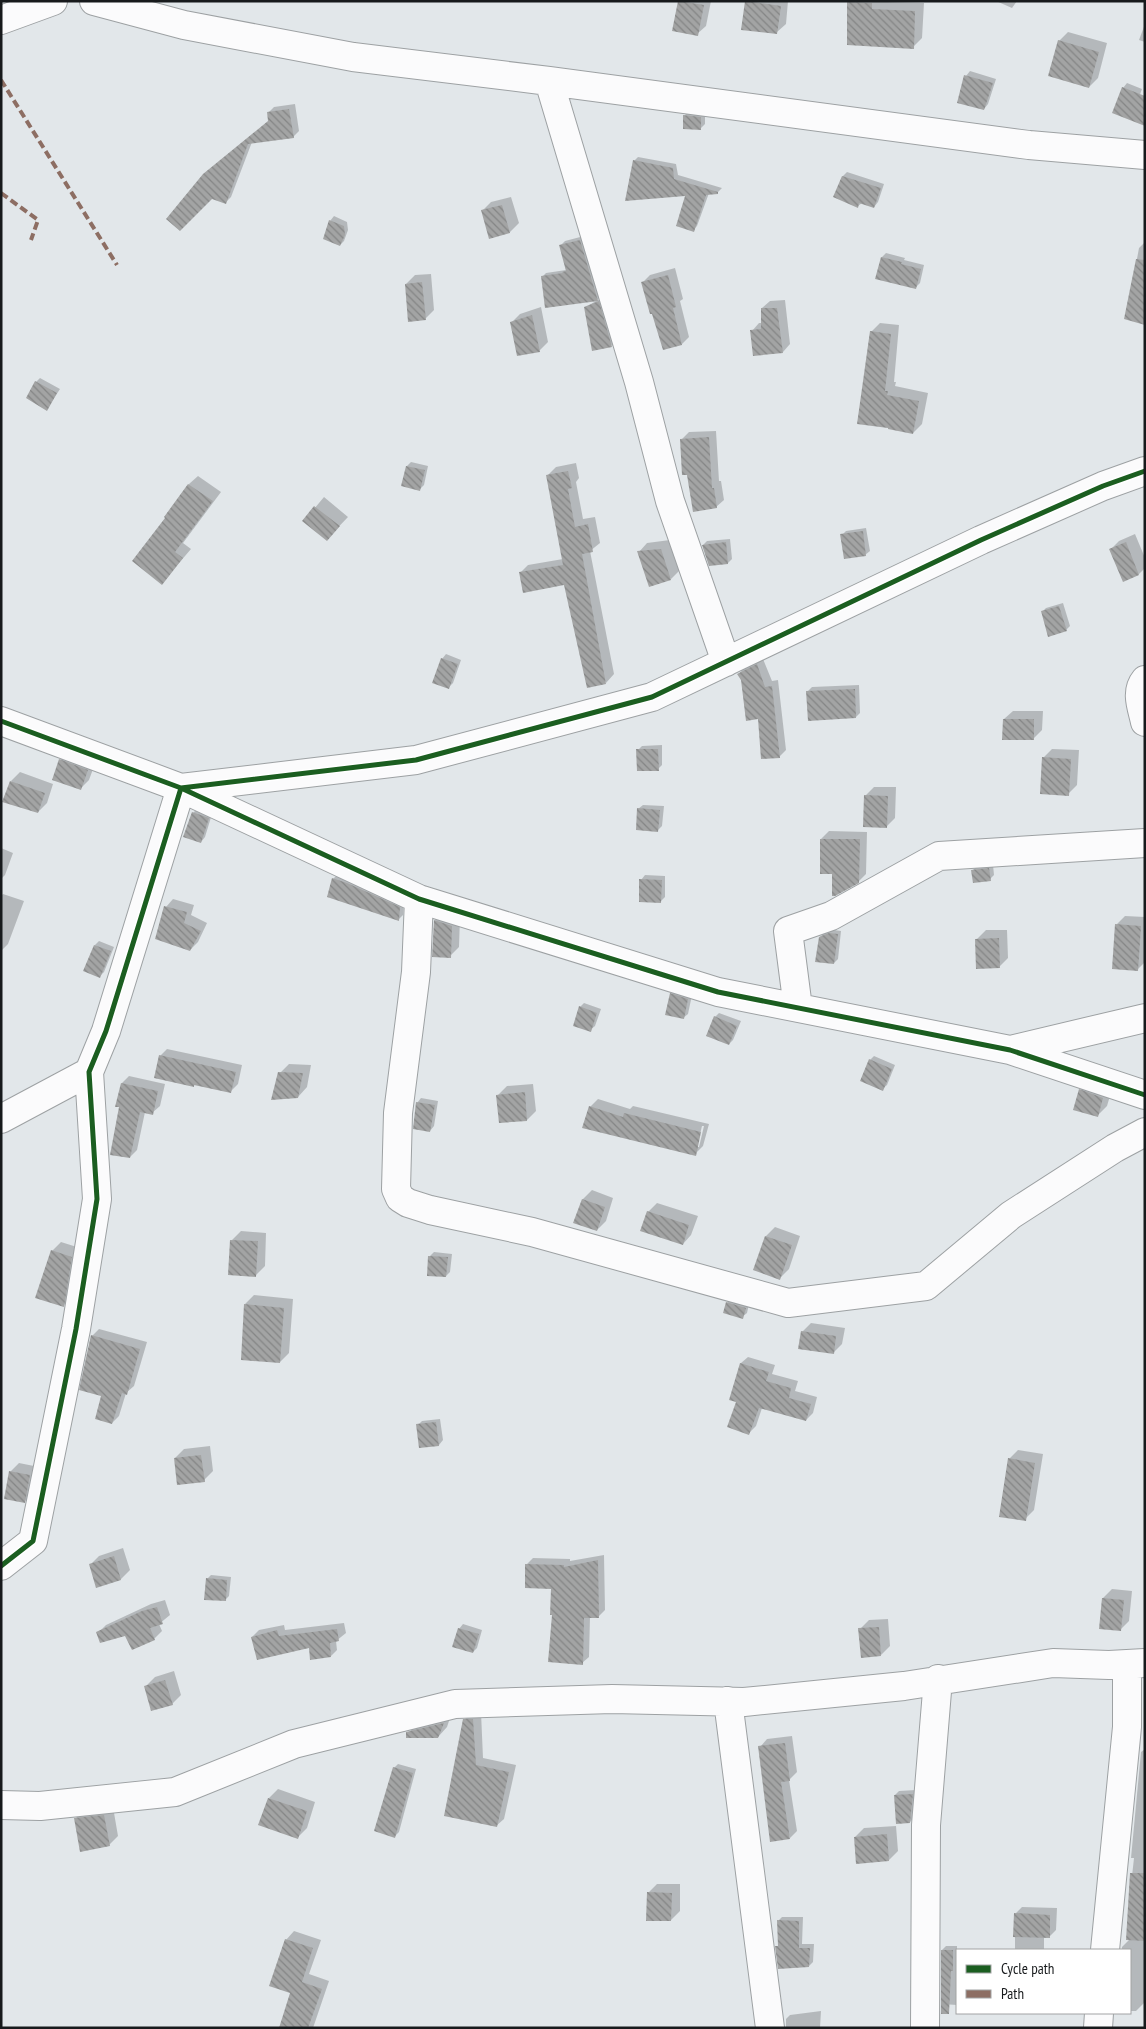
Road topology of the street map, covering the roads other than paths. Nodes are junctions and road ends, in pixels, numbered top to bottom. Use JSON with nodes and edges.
{"nodes":[{"id":1,"x":53,"y":1,"type":"edge"},
{"id":2,"x":94,"y":1,"type":"edge"},
{"id":3,"x":1,"y":20,"type":"edge"},
{"id":4,"x":549,"y":81,"type":"junction"},
{"id":5,"x":1145,"y":155,"type":"edge"},
{"id":6,"x":1145,"y":471,"type":"edge"},
{"id":7,"x":726,"y":662,"type":"junction"},
{"id":8,"x":1145,"y":680,"type":"edge"},
{"id":9,"x":1,"y":721,"type":"edge"},
{"id":10,"x":1145,"y":722,"type":"edge"},
{"id":11,"x":181,"y":788,"type":"junction"},
{"id":12,"x":1145,"y":843,"type":"edge"},
{"id":13,"x":419,"y":899,"type":"junction"},
{"id":14,"x":798,"y":1008,"type":"junction"},
{"id":15,"x":1145,"y":1018,"type":"edge"},
{"id":16,"x":1010,"y":1050,"type":"junction"},
{"id":17,"x":88,"y":1072,"type":"junction"},
{"id":18,"x":1145,"y":1095,"type":"edge"},
{"id":19,"x":1,"y":1119,"type":"edge"},
{"id":20,"x":1145,"y":1132,"type":"edge"},
{"id":21,"x":33,"y":1541,"type":"junction"},
{"id":22,"x":1,"y":1543,"type":"edge"},
{"id":23,"x":1,"y":1566,"type":"edge"},
{"id":24,"x":1136,"y":1663,"type":"edge"},
{"id":25,"x":938,"y":1680,"type":"junction"},
{"id":26,"x":728,"y":1701,"type":"junction"},
{"id":27,"x":1,"y":1805,"type":"edge"},
{"id":28,"x":1105,"y":1949,"type":"edge"},
{"id":29,"x":1099,"y":2014,"type":"edge"},
{"id":30,"x":770,"y":2028,"type":"edge"},
{"id":31,"x":925,"y":2028,"type":"edge"},
{"id":32,"x":1098,"y":2028,"type":"edge"}],
"edges":[{"from":1,"to":3,"type":"street"},
{"from":2,"to":4,"type":"street"},
{"from":4,"to":5,"type":"street"},
{"from":4,"to":7,"type":"street"},
{"from":6,"to":7,"type":"street"},
{"from":7,"to":11,"type":"street"},
{"from":8,"to":10,"type":"street"},
{"from":9,"to":11,"type":"street"},
{"from":11,"to":13,"type":"street"},
{"from":11,"to":17,"type":"street"},
{"from":12,"to":14,"type":"street"},
{"from":13,"to":14,"type":"street"},
{"from":13,"to":20,"type":"street"},
{"from":14,"to":16,"type":"street"},
{"from":15,"to":16,"type":"street"},
{"from":16,"to":18,"type":"street"},
{"from":17,"to":19,"type":"street"},
{"from":17,"to":21,"type":"street"},
{"from":21,"to":22,"type":"street"},
{"from":21,"to":23,"type":"street"},
{"from":24,"to":25,"type":"street"},
{"from":24,"to":28,"type":"street"},
{"from":25,"to":26,"type":"street"},
{"from":25,"to":31,"type":"street"},
{"from":26,"to":27,"type":"street"},
{"from":26,"to":30,"type":"street"},
{"from":29,"to":32,"type":"street"}]}
